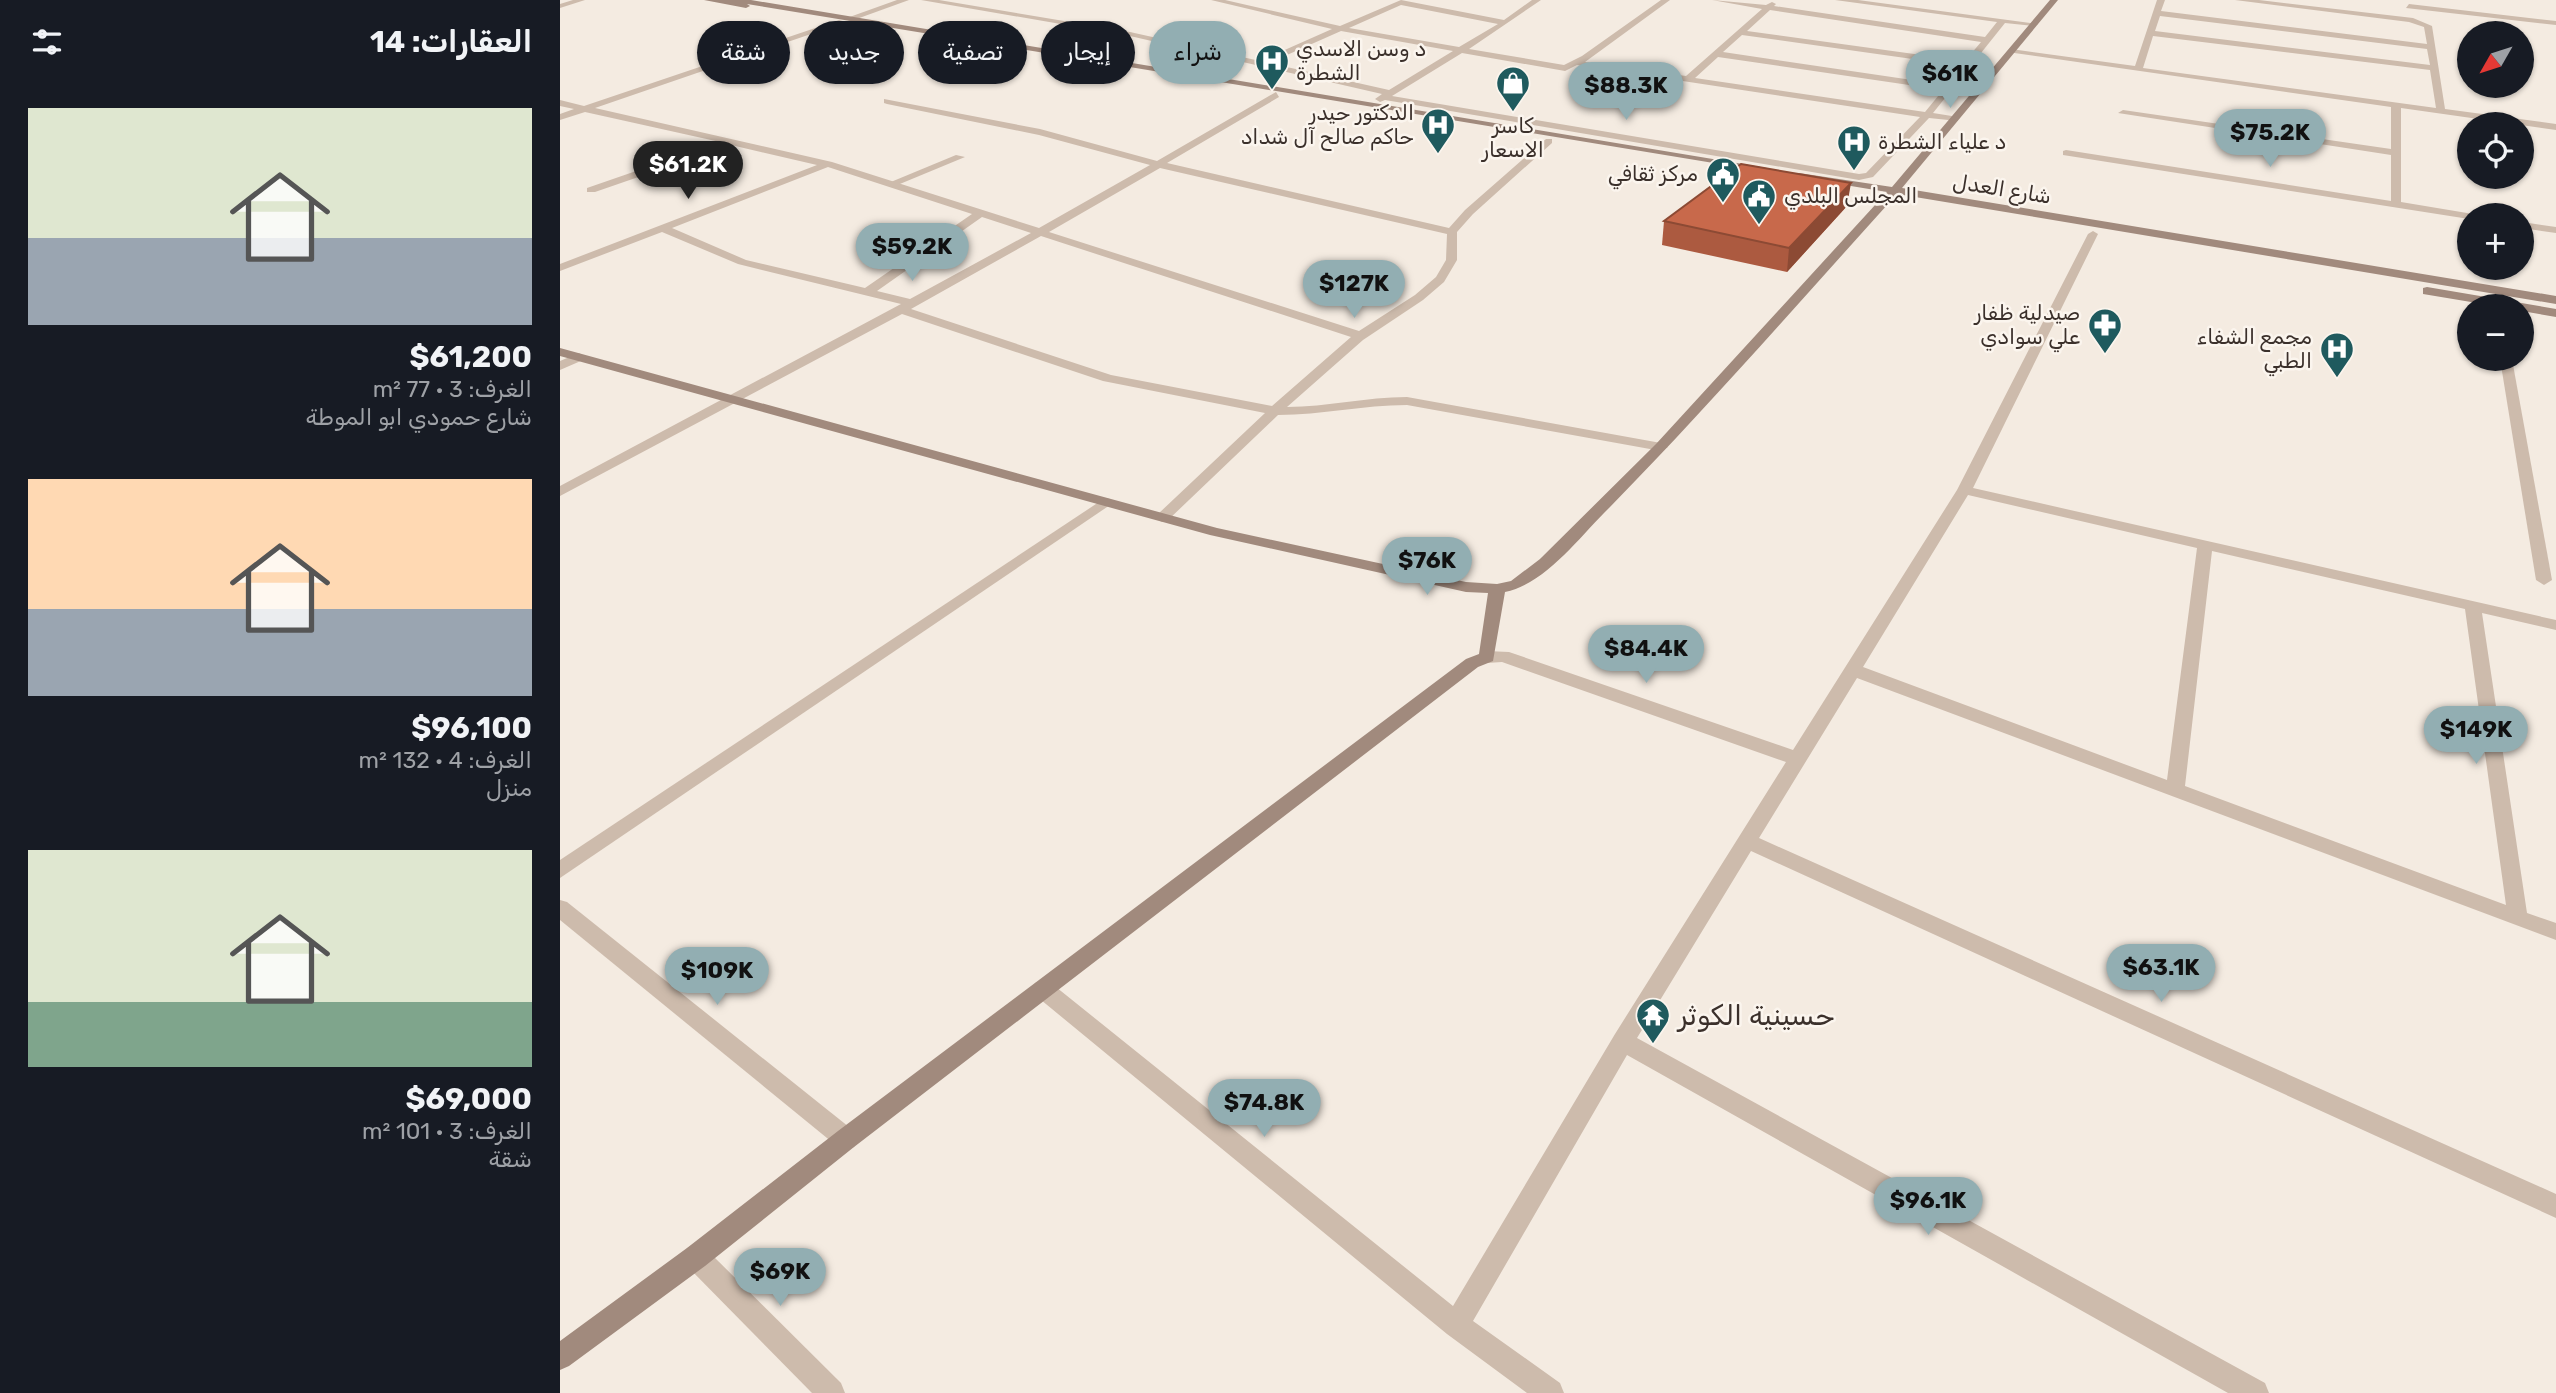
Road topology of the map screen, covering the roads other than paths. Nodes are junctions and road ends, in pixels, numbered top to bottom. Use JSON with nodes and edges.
{"nodes":[{"id":1,"x":581,"y":0,"type":"edge"},
{"id":2,"x":708,"y":0,"type":"edge"},
{"id":3,"x":737,"y":0,"type":"edge"},
{"id":4,"x":905,"y":0,"type":"edge"},
{"id":5,"x":925,"y":0,"type":"edge"},
{"id":6,"x":1215,"y":0,"type":"edge"},
{"id":7,"x":1537,"y":0,"type":"edge"},
{"id":8,"x":1666,"y":0,"type":"edge"},
{"id":9,"x":1716,"y":0,"type":"edge"},
{"id":10,"x":1776,"y":0,"type":"edge"},
{"id":11,"x":1839,"y":0,"type":"edge"},
{"id":12,"x":1930,"y":0,"type":"edge"},
{"id":13,"x":2054,"y":0,"type":"edge"},
{"id":14,"x":2161,"y":0,"type":"edge"},
{"id":15,"x":2239,"y":0,"type":"edge"},
{"id":16,"x":1383,"y":3,"type":"dead end"},
{"id":17,"x":1401,"y":3,"type":"edge"},
{"id":18,"x":2409,"y":3,"type":"edge"},
{"id":19,"x":560,"y":6,"type":"edge"},
{"id":20,"x":1768,"y":7,"type":"junction"},
{"id":21,"x":1920,"y":10,"type":"junction"},
{"id":22,"x":2156,"y":13,"type":"junction"},
{"id":23,"x":845,"y":20,"type":"junction"},
{"id":24,"x":2003,"y":20,"type":"junction"},
{"id":25,"x":2410,"y":20,"type":"junction"},
{"id":26,"x":1506,"y":23,"type":"junction"},
{"id":27,"x":2556,"y":23,"type":"edge"},
{"id":28,"x":2034,"y":24,"type":"junction"},
{"id":29,"x":1341,"y":30,"type":"junction"},
{"id":30,"x":1740,"y":32,"type":"junction"},
{"id":31,"x":2150,"y":33,"type":"junction"},
{"id":32,"x":1986,"y":40,"type":"junction"},
{"id":33,"x":2431,"y":47,"type":"junction"},
{"id":34,"x":1462,"y":50,"type":"junction"},
{"id":35,"x":2011,"y":52,"type":"junction"},
{"id":36,"x":1716,"y":54,"type":"junction"},
{"id":37,"x":1262,"y":63,"type":"junction"},
{"id":38,"x":1577,"y":63,"type":"junction"},
{"id":39,"x":1965,"y":64,"type":"junction"},
{"id":40,"x":2434,"y":68,"type":"junction"},
{"id":41,"x":2137,"y":69,"type":"junction"},
{"id":42,"x":1686,"y":81,"type":"junction"},
{"id":43,"x":1949,"y":88,"type":"junction"},
{"id":44,"x":1276,"y":95,"type":"junction"},
{"id":45,"x":1387,"y":95,"type":"junction"},
{"id":46,"x":887,"y":101,"type":"dead end"},
{"id":47,"x":560,"y":103,"type":"edge"},
{"id":48,"x":1373,"y":104,"type":"junction"},
{"id":49,"x":2396,"y":105,"type":"junction"},
{"id":50,"x":588,"y":108,"type":"junction"},
{"id":51,"x":2441,"y":111,"type":"junction"},
{"id":52,"x":2123,"y":113,"type":"dead end"},
{"id":53,"x":1927,"y":115,"type":"junction"},
{"id":54,"x":560,"y":117,"type":"edge"},
{"id":55,"x":1955,"y":119,"type":"junction"},
{"id":56,"x":2556,"y":127,"type":"edge"},
{"id":57,"x":733,"y":141,"type":"junction"},
{"id":58,"x":1549,"y":141,"type":"junction"},
{"id":59,"x":2066,"y":153,"type":"dead end"},
{"id":60,"x":2396,"y":153,"type":"junction"},
{"id":61,"x":960,"y":157,"type":"dead end"},
{"id":62,"x":828,"y":164,"type":"junction"},
{"id":63,"x":1161,"y":165,"type":"junction"},
{"id":64,"x":1765,"y":178,"type":"edge"},
{"id":65,"x":1791,"y":182,"type":"edge"},
{"id":66,"x":891,"y":184,"type":"junction"},
{"id":67,"x":591,"y":190,"type":"dead end"},
{"id":68,"x":1890,"y":194,"type":"junction"},
{"id":69,"x":2396,"y":204,"type":"junction"},
{"id":70,"x":981,"y":213,"type":"junction"},
{"id":71,"x":2457,"y":214,"type":"edge"},
{"id":72,"x":2534,"y":227,"type":"edge"},
{"id":73,"x":661,"y":228,"type":"junction"},
{"id":74,"x":2556,"y":230,"type":"edge"},
{"id":75,"x":1040,"y":232,"type":"junction"},
{"id":76,"x":1452,"y":232,"type":"junction"},
{"id":77,"x":2093,"y":234,"type":"junction"},
{"id":78,"x":560,"y":268,"type":"edge"},
{"id":79,"x":2389,"y":285,"type":"dead end"},
{"id":80,"x":2416,"y":289,"type":"dead end"},
{"id":81,"x":868,"y":292,"type":"junction"},
{"id":82,"x":2457,"y":297,"type":"edge"},
{"id":83,"x":2556,"y":300,"type":"edge"},
{"id":84,"x":905,"y":306,"type":"junction"},
{"id":85,"x":2534,"y":309,"type":"edge"},
{"id":86,"x":2556,"y":313,"type":"edge"},
{"id":87,"x":1361,"y":336,"type":"junction"},
{"id":88,"x":560,"y":352,"type":"edge"},
{"id":89,"x":579,"y":357,"type":"junction"},
{"id":90,"x":560,"y":366,"type":"edge"},
{"id":91,"x":2508,"y":371,"type":"edge"},
{"id":92,"x":733,"y":400,"type":"junction"},
{"id":93,"x":1275,"y":411,"type":"junction"},
{"id":94,"x":1661,"y":447,"type":"junction"},
{"id":95,"x":1964,"y":491,"type":"junction"},
{"id":96,"x":560,"y":492,"type":"edge"},
{"id":97,"x":1105,"y":502,"type":"junction"},
{"id":98,"x":1162,"y":518,"type":"junction"},
{"id":99,"x":2205,"y":547,"type":"junction"},
{"id":100,"x":2544,"y":580,"type":"dead end"},
{"id":101,"x":1497,"y":589,"type":"junction"},
{"id":102,"x":2473,"y":607,"type":"junction"},
{"id":103,"x":2556,"y":625,"type":"edge"},
{"id":104,"x":1488,"y":657,"type":"junction"},
{"id":105,"x":1853,"y":670,"type":"junction"},
{"id":106,"x":1798,"y":759,"type":"junction"},
{"id":107,"x":2175,"y":792,"type":"junction"},
{"id":108,"x":1748,"y":841,"type":"junction"},
{"id":109,"x":560,"y":870,"type":"edge"},
{"id":110,"x":560,"y":908,"type":"edge"},
{"id":111,"x":2518,"y":919,"type":"junction"},
{"id":112,"x":2556,"y":932,"type":"edge"},
{"id":113,"x":1043,"y":989,"type":"junction"},
{"id":114,"x":1623,"y":1041,"type":"junction"},
{"id":115,"x":846,"y":1139,"type":"junction"},
{"id":116,"x":2556,"y":1206,"type":"edge"},
{"id":117,"x":696,"y":1257,"type":"junction"},
{"id":118,"x":1456,"y":1325,"type":"junction"},
{"id":119,"x":560,"y":1357,"type":"edge"},
{"id":120,"x":831,"y":1393,"type":"edge"},
{"id":121,"x":1550,"y":1393,"type":"edge"},
{"id":122,"x":2255,"y":1393,"type":"edge"}],
"edges":[{"from":1,"to":19,"type":"street"},
{"from":2,"to":23,"type":"street","name":"شارع العدل"},
{"from":3,"to":23,"type":"street","name":"شارع العدل"},
{"from":4,"to":23,"type":"street"},
{"from":5,"to":37,"type":"street"},
{"from":6,"to":29,"type":"street"},
{"from":7,"to":26,"type":"street"},
{"from":8,"to":38,"type":"street"},
{"from":9,"to":20,"type":"street"},
{"from":10,"to":20,"type":"street"},
{"from":11,"to":21,"type":"street"},
{"from":12,"to":21,"type":"street"},
{"from":13,"to":28,"type":"street"},
{"from":14,"to":22,"type":"street"},
{"from":15,"to":25,"type":"street"},
{"from":16,"to":17,"type":"street"},
{"from":17,"to":26,"type":"street"},
{"from":17,"to":29,"type":"street"},
{"from":18,"to":25,"type":"street"},
{"from":18,"to":27,"type":"street"},
{"from":20,"to":30,"type":"street"},
{"from":20,"to":32,"type":"street"},
{"from":21,"to":24,"type":"street"},
{"from":22,"to":31,"type":"street"},
{"from":22,"to":33,"type":"street"},
{"from":23,"to":44,"type":"street","name":"شارع العدل"},
{"from":23,"to":48,"type":"street","name":"شارع العدل"},
{"from":23,"to":50,"type":"street"},
{"from":24,"to":28,"type":"street"},
{"from":24,"to":32,"type":"street"},
{"from":25,"to":33,"type":"street"},
{"from":26,"to":34,"type":"street"},
{"from":28,"to":35,"type":"street"},
{"from":29,"to":34,"type":"street"},
{"from":29,"to":37,"type":"street"},
{"from":30,"to":36,"type":"street"},
{"from":30,"to":39,"type":"street"},
{"from":31,"to":40,"type":"street"},
{"from":31,"to":41,"type":"street"},
{"from":32,"to":39,"type":"street"},
{"from":33,"to":40,"type":"street"},
{"from":34,"to":38,"type":"street"},
{"from":34,"to":45,"type":"street"},
{"from":35,"to":41,"type":"street"},
{"from":35,"to":55,"type":"street"},
{"from":36,"to":42,"type":"street"},
{"from":36,"to":43,"type":"street"},
{"from":37,"to":45,"type":"street"},
{"from":38,"to":42,"type":"street"},
{"from":39,"to":43,"type":"street"},
{"from":40,"to":51,"type":"street"},
{"from":41,"to":49,"type":"street"},
{"from":42,"to":53,"type":"street"},
{"from":43,"to":53,"type":"street"},
{"from":44,"to":58,"type":"street","name":"شارع العدل"},
{"from":44,"to":63,"type":"street"},
{"from":45,"to":48,"type":"street"},
{"from":45,"to":53,"type":"street"},
{"from":46,"to":63,"type":"street"},
{"from":47,"to":50,"type":"street"},
{"from":48,"to":68,"type":"street","name":"شارع العدل"},
{"from":49,"to":51,"type":"street"},
{"from":49,"to":60,"type":"street"},
{"from":50,"to":54,"type":"street"},
{"from":50,"to":57,"type":"street"},
{"from":51,"to":56,"type":"street"},
{"from":52,"to":60,"type":"street"},
{"from":53,"to":55,"type":"street"},
{"from":55,"to":68,"type":"street"},
{"from":57,"to":62,"type":"street"},
{"from":57,"to":67,"type":"street"},
{"from":58,"to":64,"type":"street","name":"شارع العدل"},
{"from":58,"to":76,"type":"street"},
{"from":59,"to":69,"type":"street"},
{"from":60,"to":69,"type":"street"},
{"from":61,"to":66,"type":"street"},
{"from":62,"to":66,"type":"street"},
{"from":62,"to":73,"type":"street"},
{"from":63,"to":75,"type":"street"},
{"from":63,"to":76,"type":"street"},
{"from":65,"to":68,"type":"street","name":"شارع العدل"},
{"from":66,"to":70,"type":"street"},
{"from":68,"to":77,"type":"street","name":"شارع العدل"},
{"from":68,"to":83,"type":"street","name":"شارع العدل"},
{"from":68,"to":94,"type":"street"},
{"from":69,"to":71,"type":"street"},
{"from":70,"to":75,"type":"street"},
{"from":70,"to":81,"type":"street"},
{"from":72,"to":74,"type":"street"},
{"from":73,"to":78,"type":"street"},
{"from":73,"to":81,"type":"street"},
{"from":75,"to":84,"type":"street"},
{"from":75,"to":87,"type":"street"},
{"from":76,"to":87,"type":"street"},
{"from":77,"to":79,"type":"street","name":"شارع العدل"},
{"from":77,"to":95,"type":"street"},
{"from":80,"to":82,"type":"street"},
{"from":81,"to":84,"type":"street"},
{"from":84,"to":92,"type":"street"},
{"from":84,"to":93,"type":"street"},
{"from":85,"to":86,"type":"street"},
{"from":87,"to":93,"type":"street"},
{"from":88,"to":89,"type":"street"},
{"from":89,"to":90,"type":"street"},
{"from":89,"to":92,"type":"street"},
{"from":91,"to":100,"type":"street"},
{"from":92,"to":96,"type":"street"},
{"from":92,"to":97,"type":"street"},
{"from":93,"to":94,"type":"street"},
{"from":93,"to":98,"type":"street"},
{"from":94,"to":101,"type":"street"},
{"from":95,"to":99,"type":"street"},
{"from":95,"to":105,"type":"street"},
{"from":97,"to":98,"type":"street"},
{"from":97,"to":109,"type":"street"},
{"from":98,"to":101,"type":"street"},
{"from":99,"to":102,"type":"street"},
{"from":99,"to":107,"type":"street"},
{"from":101,"to":104,"type":"street"},
{"from":102,"to":103,"type":"street"},
{"from":102,"to":111,"type":"street"},
{"from":104,"to":106,"type":"street"},
{"from":104,"to":113,"type":"street"},
{"from":105,"to":106,"type":"street"},
{"from":105,"to":107,"type":"street"},
{"from":106,"to":108,"type":"street"},
{"from":107,"to":111,"type":"street"},
{"from":108,"to":114,"type":"street"},
{"from":108,"to":116,"type":"street"},
{"from":110,"to":115,"type":"street"},
{"from":111,"to":112,"type":"street"},
{"from":113,"to":115,"type":"street"},
{"from":113,"to":118,"type":"street"},
{"from":114,"to":118,"type":"street"},
{"from":114,"to":122,"type":"street"},
{"from":115,"to":117,"type":"street"},
{"from":117,"to":119,"type":"street"},
{"from":117,"to":120,"type":"street"},
{"from":118,"to":121,"type":"street"}]}
